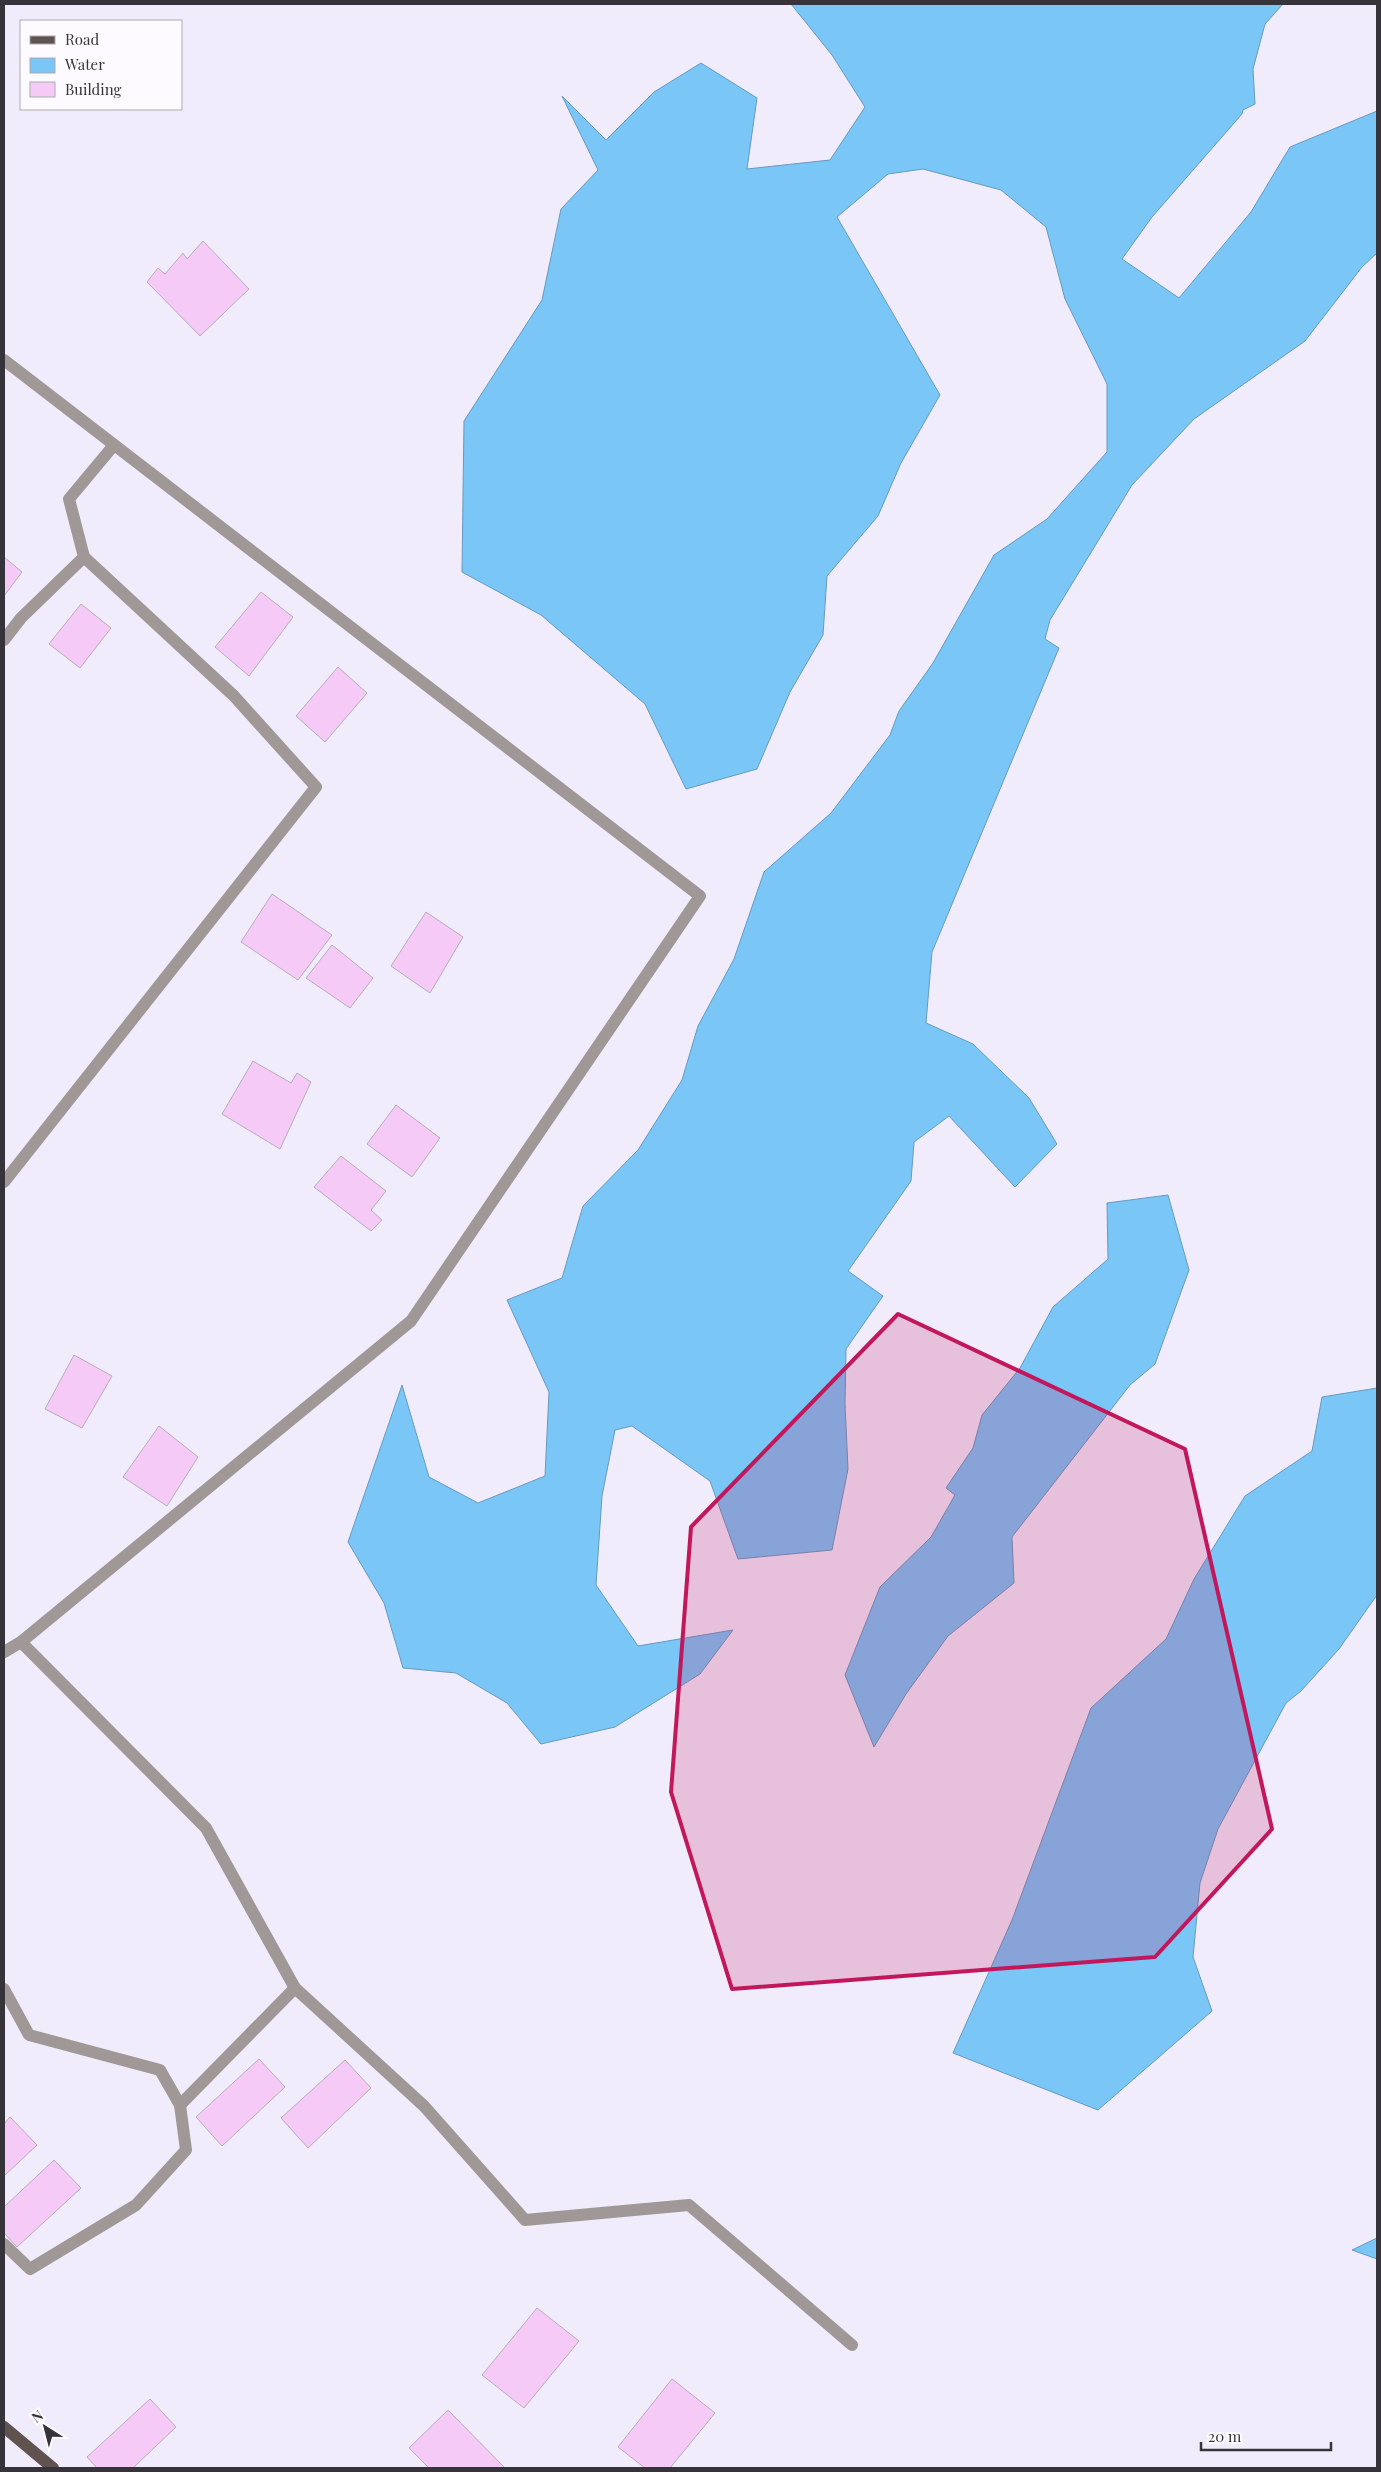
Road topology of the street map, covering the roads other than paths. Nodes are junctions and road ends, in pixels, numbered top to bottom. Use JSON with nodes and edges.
{"nodes":[{"id":1,"x":4,"y":360,"type":"edge"},
{"id":2,"x":114,"y":445,"type":"junction"},
{"id":3,"x":84,"y":557,"type":"junction"},
{"id":4,"x":4,"y":640,"type":"edge"},
{"id":5,"x":4,"y":1182,"type":"edge"},
{"id":6,"x":21,"y":1642,"type":"junction"},
{"id":7,"x":4,"y":1652,"type":"edge"},
{"id":8,"x":295,"y":1988,"type":"junction"},
{"id":9,"x":4,"y":1989,"type":"edge"},
{"id":10,"x":180,"y":2106,"type":"junction"},
{"id":11,"x":4,"y":2244,"type":"edge"},
{"id":12,"x":852,"y":2345,"type":"dead end"},
{"id":13,"x":4,"y":2427,"type":"edge"},
{"id":14,"x":53,"y":2468,"type":"edge"}],
"edges":[{"from":1,"to":2,"type":"street"},
{"from":2,"to":3,"type":"street"},
{"from":2,"to":6,"type":"street"},
{"from":3,"to":4,"type":"street"},
{"from":3,"to":5,"type":"street"},
{"from":6,"to":7,"type":"street"},
{"from":6,"to":8,"type":"street"},
{"from":8,"to":10,"type":"street"},
{"from":8,"to":12,"type":"street"},
{"from":9,"to":10,"type":"street"},
{"from":10,"to":11,"type":"street"},
{"from":13,"to":14,"type":"main road"}]}
